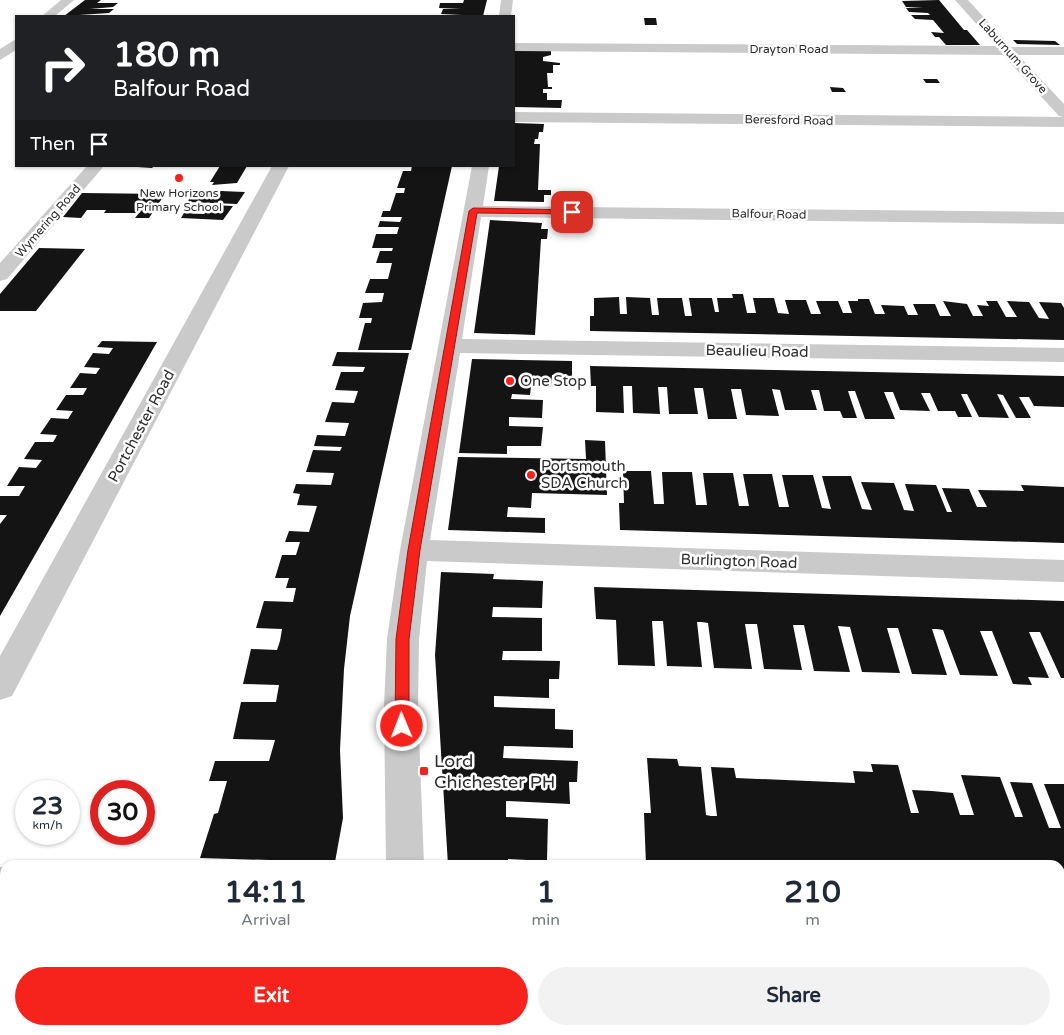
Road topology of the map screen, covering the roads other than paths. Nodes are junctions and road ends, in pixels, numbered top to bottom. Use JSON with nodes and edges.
{"nodes":[{"id":1,"x":68,"y":0,"type":"edge"},
{"id":2,"x":508,"y":0,"type":"edge"},
{"id":3,"x":961,"y":0,"type":"edge"},
{"id":4,"x":49,"y":15,"type":"edge"},
{"id":5,"x":505,"y":15,"type":"edge"},
{"id":6,"x":15,"y":44,"type":"edge"},
{"id":7,"x":515,"y":46,"type":"edge"},
{"id":8,"x":1007,"y":51,"type":"junction"},
{"id":9,"x":1064,"y":51,"type":"edge"},
{"id":10,"x":0,"y":56,"type":"edge"},
{"id":11,"x":1064,"y":113,"type":"edge"},
{"id":12,"x":515,"y":117,"type":"edge"},
{"id":13,"x":1064,"y":122,"type":"edge"},
{"id":14,"x":95,"y":167,"type":"edge"},
{"id":15,"x":281,"y":167,"type":"edge"},
{"id":16,"x":481,"y":167,"type":"edge"},
{"id":17,"x":473,"y":211,"type":"junction"},
{"id":18,"x":1064,"y":218,"type":"edge"},
{"id":19,"x":0,"y":275,"type":"edge"},
{"id":20,"x":449,"y":346,"type":"junction"},
{"id":21,"x":1064,"y":355,"type":"edge"},
{"id":22,"x":414,"y":550,"type":"junction"},
{"id":23,"x":1064,"y":571,"type":"edge"},
{"id":24,"x":0,"y":686,"type":"edge"},
{"id":25,"x":406,"y":860,"type":"edge"}],
"edges":[{"from":1,"to":4,"type":"street"},
{"from":2,"to":5,"type":"street"},
{"from":3,"to":8,"type":"street","name":"Laburnum Grove"},
{"from":6,"to":10,"type":"street"},
{"from":7,"to":8,"type":"street","name":"Drayton Road"},
{"from":8,"to":9,"type":"street","name":"Drayton Road"},
{"from":8,"to":11,"type":"street","name":"Laburnum Grove"},
{"from":12,"to":13,"type":"street","name":"Beresford Road"},
{"from":14,"to":19,"type":"street","name":"Wymering Road"},
{"from":15,"to":24,"type":"street","name":"Portchester Road"},
{"from":16,"to":17,"type":"street"},
{"from":17,"to":18,"type":"street","name":"Balfour Road"},
{"from":17,"to":20,"type":"street"},
{"from":20,"to":21,"type":"street","name":"Beaulieu Road"},
{"from":20,"to":22,"type":"street"},
{"from":22,"to":23,"type":"street","name":"Burlington Road"},
{"from":22,"to":25,"type":"street"}]}
